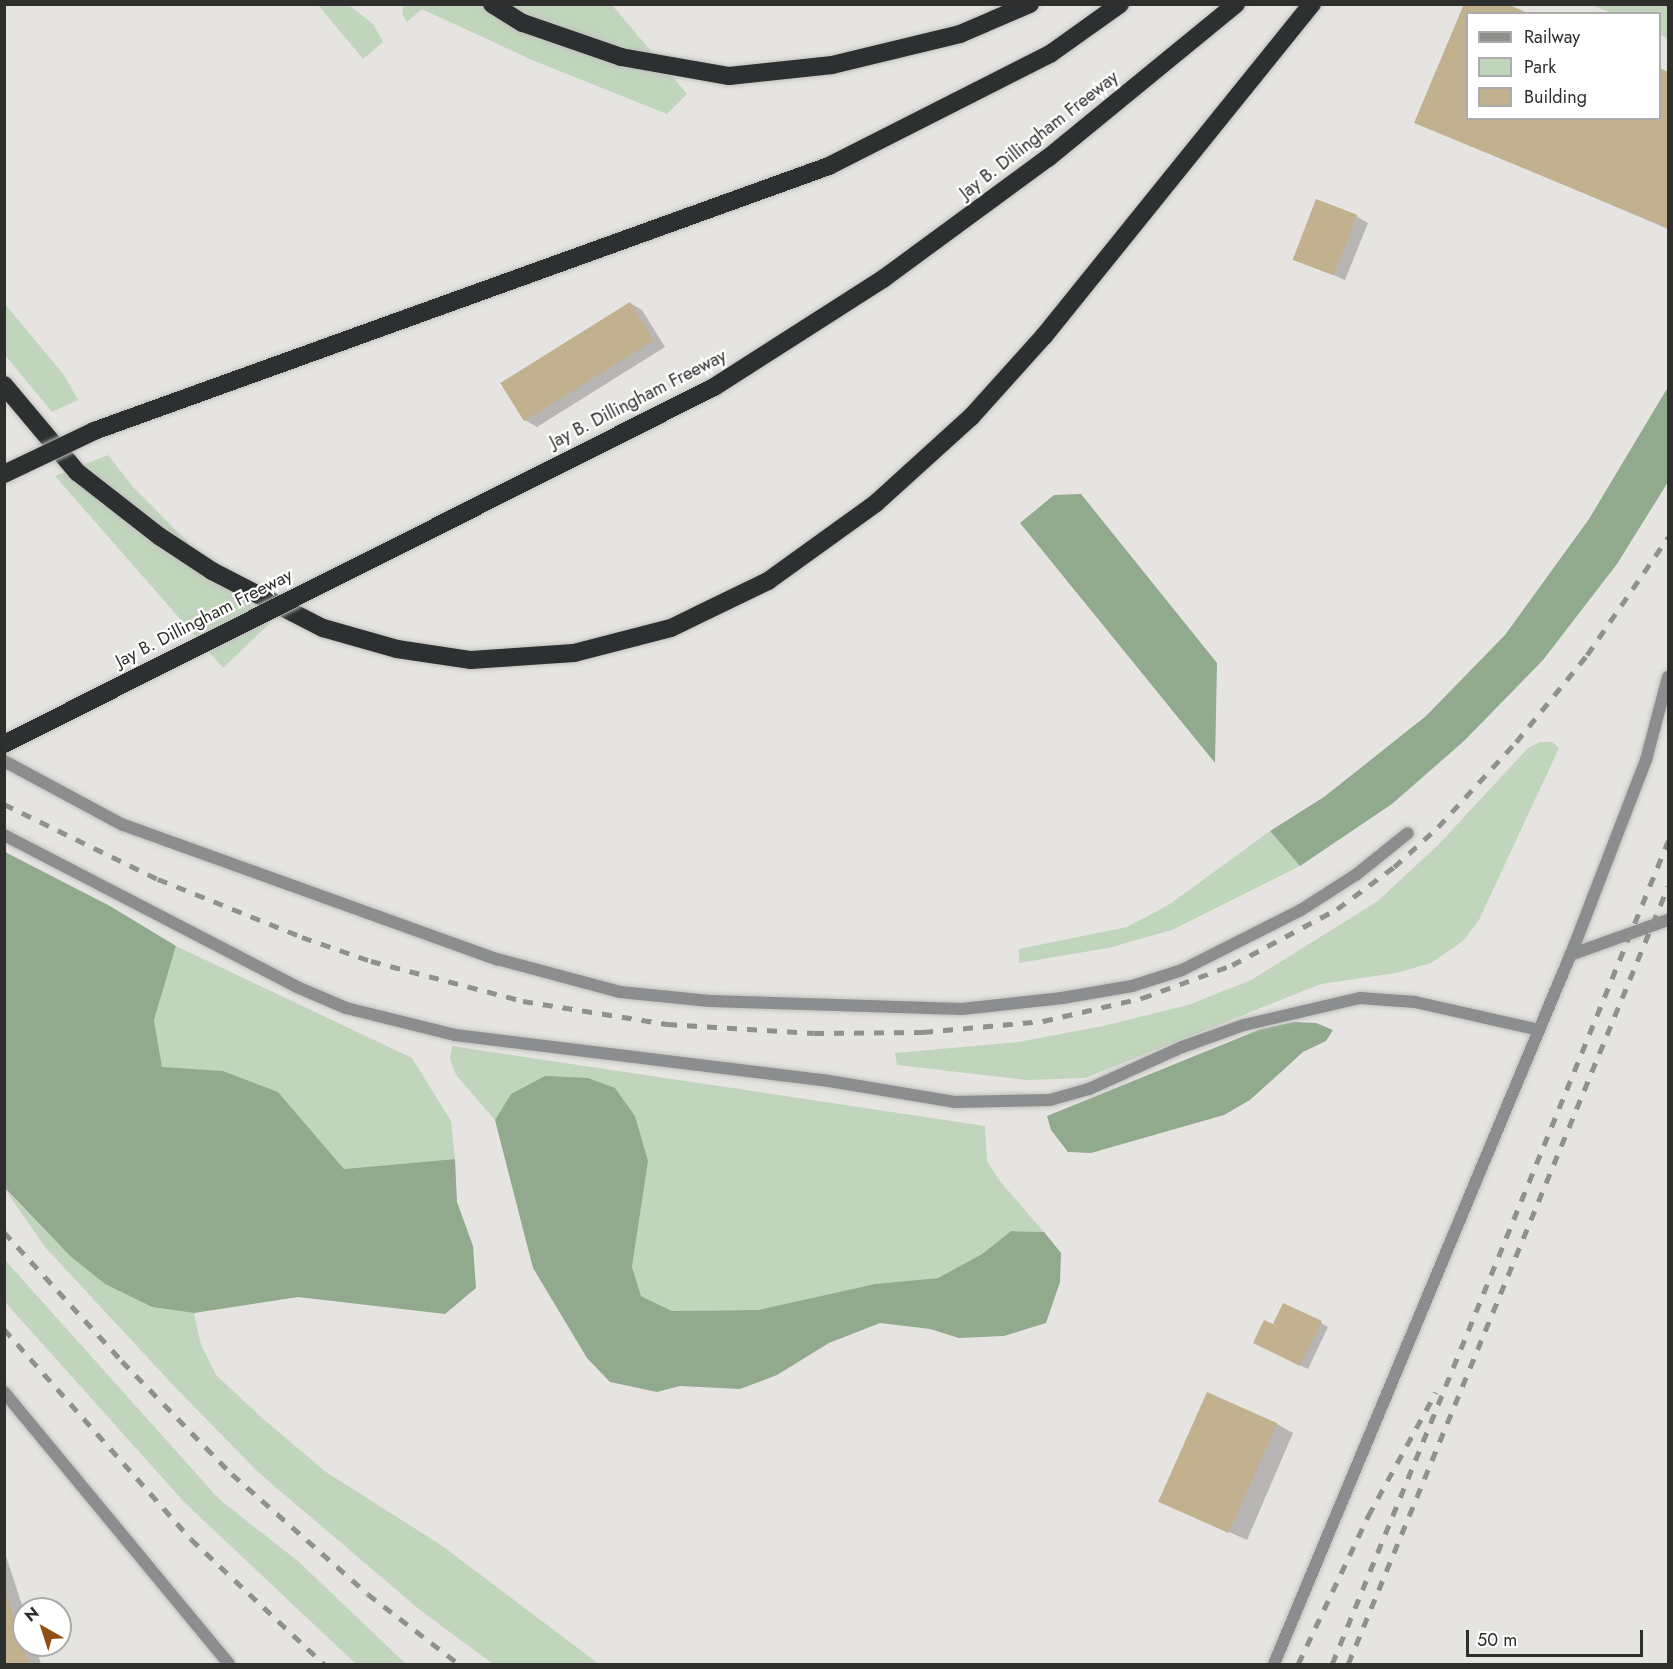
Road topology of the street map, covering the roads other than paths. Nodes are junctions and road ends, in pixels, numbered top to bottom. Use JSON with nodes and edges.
{"nodes":[{"id":1,"x":492,"y":4,"type":"edge"},
{"id":2,"x":1030,"y":4,"type":"edge"},
{"id":3,"x":1120,"y":4,"type":"edge"},
{"id":4,"x":1236,"y":4,"type":"edge"},
{"id":5,"x":1312,"y":4,"type":"edge"},
{"id":6,"x":4,"y":386,"type":"edge"},
{"id":7,"x":4,"y":474,"type":"edge"},
{"id":8,"x":1668,"y":677,"type":"edge"},
{"id":9,"x":4,"y":744,"type":"edge"},
{"id":10,"x":4,"y":761,"type":"edge"},
{"id":11,"x":1408,"y":833,"type":"dead end"},
{"id":12,"x":4,"y":835,"type":"edge"},
{"id":13,"x":1668,"y":920,"type":"edge"},
{"id":14,"x":1570,"y":956,"type":"junction"},
{"id":15,"x":1539,"y":1030,"type":"junction"},
{"id":16,"x":4,"y":1392,"type":"edge"},
{"id":17,"x":229,"y":1665,"type":"edge"},
{"id":18,"x":1274,"y":1665,"type":"edge"}],
"edges":[{"from":1,"to":2,"type":"highway"},
{"from":3,"to":7,"type":"highway","bridge":true},
{"from":4,"to":9,"type":"highway","name":"Jay B. Dillingham Freeway","bridge":true},
{"from":5,"to":6,"type":"highway","bridge":true},
{"from":8,"to":14,"type":"lane"},
{"from":10,"to":11,"type":"lane"},
{"from":12,"to":15,"type":"lane"},
{"from":13,"to":14,"type":"lane"},
{"from":14,"to":15,"type":"lane"},
{"from":15,"to":18,"type":"lane"},
{"from":16,"to":17,"type":"lane"}]}
